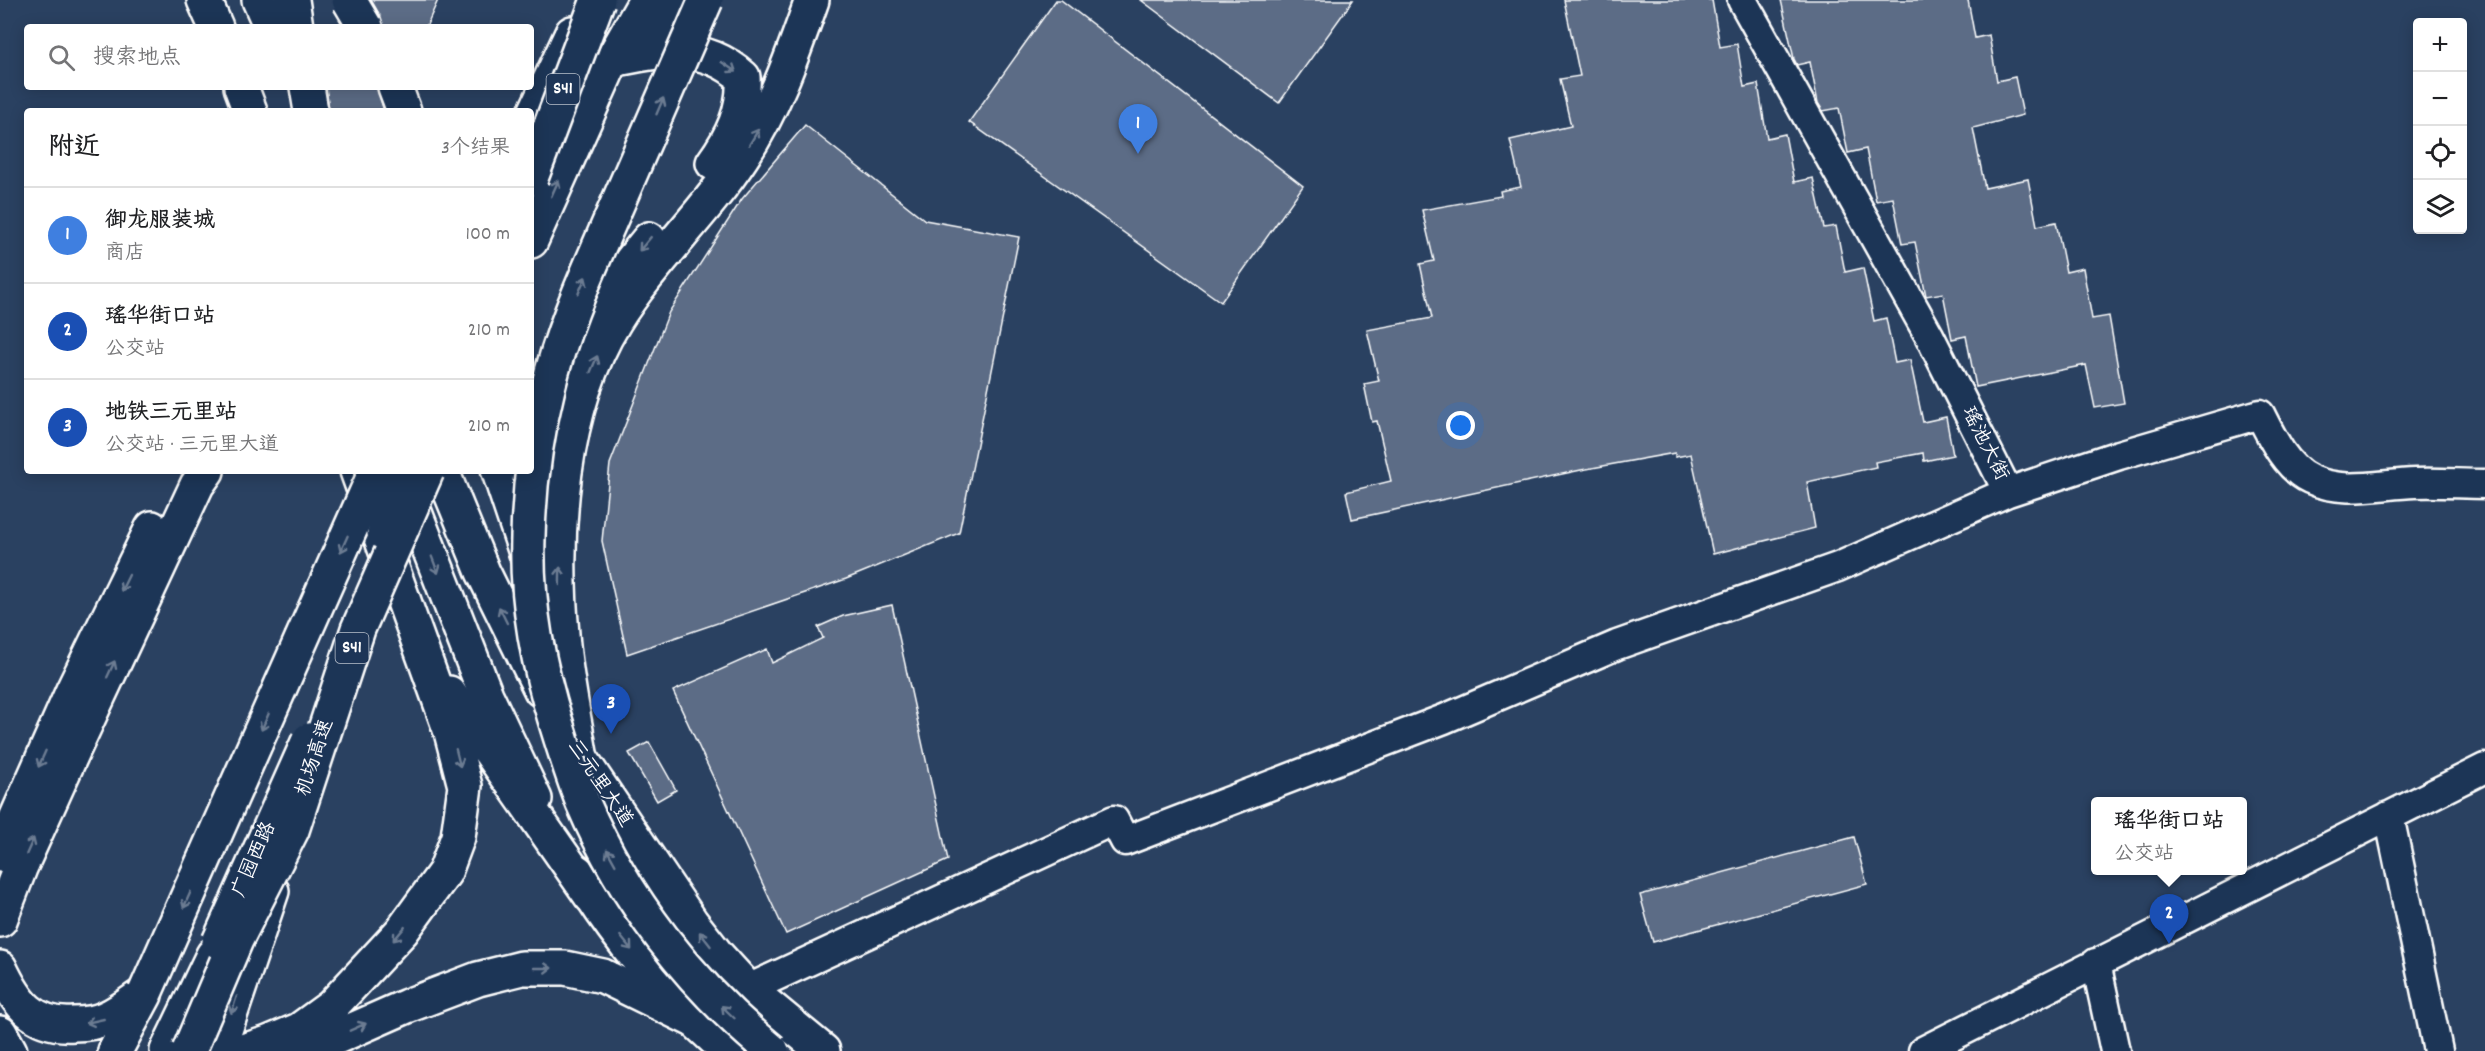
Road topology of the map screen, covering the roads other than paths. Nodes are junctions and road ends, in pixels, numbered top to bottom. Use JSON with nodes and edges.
{"nodes":[{"id":1,"x":204,"y":0,"type":"edge"},
{"id":2,"x":259,"y":0,"type":"edge"},
{"id":3,"x":292,"y":0,"type":"edge"},
{"id":4,"x":349,"y":0,"type":"edge"},
{"id":5,"x":588,"y":0,"type":"edge"},
{"id":6,"x":598,"y":0,"type":"edge"},
{"id":7,"x":646,"y":0,"type":"edge"},
{"id":8,"x":687,"y":0,"type":"edge"},
{"id":9,"x":706,"y":0,"type":"edge"},
{"id":10,"x":812,"y":0,"type":"edge"},
{"id":11,"x":1742,"y":0,"type":"edge"},
{"id":12,"x":215,"y":24,"type":"edge"},
{"id":13,"x":270,"y":24,"type":"edge"},
{"id":14,"x":296,"y":24,"type":"edge"},
{"id":15,"x":363,"y":24,"type":"edge"},
{"id":16,"x":612,"y":60,"type":"junction"},
{"id":17,"x":242,"y":90,"type":"edge"},
{"id":18,"x":300,"y":90,"type":"edge"},
{"id":19,"x":306,"y":90,"type":"edge"},
{"id":20,"x":396,"y":90,"type":"edge"},
{"id":21,"x":249,"y":108,"type":"edge"},
{"id":22,"x":309,"y":108,"type":"edge"},
{"id":23,"x":310,"y":108,"type":"edge"},
{"id":24,"x":403,"y":108,"type":"edge"},
{"id":25,"x":534,"y":114,"type":"edge"},
{"id":26,"x":534,"y":170,"type":"edge"},
{"id":27,"x":534,"y":234,"type":"edge"},
{"id":28,"x":534,"y":472,"type":"edge"},
{"id":29,"x":179,"y":474,"type":"edge"},
{"id":30,"x":205,"y":474,"type":"edge"},
{"id":31,"x":350,"y":474,"type":"edge"},
{"id":32,"x":358,"y":474,"type":"edge"},
{"id":33,"x":375,"y":474,"type":"edge"},
{"id":34,"x":398,"y":474,"type":"edge"},
{"id":35,"x":400,"y":474,"type":"edge"},
{"id":36,"x":427,"y":474,"type":"edge"},
{"id":37,"x":427,"y":474,"type":"edge"},
{"id":38,"x":443,"y":474,"type":"edge"},
{"id":39,"x":499,"y":474,"type":"edge"},
{"id":40,"x":506,"y":474,"type":"edge"},
{"id":41,"x":534,"y":474,"type":"edge"},
{"id":42,"x":2485,"y":484,"type":"edge"},
{"id":43,"x":2008,"y":492,"type":"junction"},
{"id":44,"x":368,"y":503,"type":"junction"},
{"id":45,"x":358,"y":629,"type":"junction"},
{"id":46,"x":428,"y":662,"type":"junction"},
{"id":47,"x":581,"y":759,"type":"junction"},
{"id":48,"x":2485,"y":768,"type":"edge"},
{"id":49,"x":2389,"y":816,"type":"junction"},
{"id":50,"x":292,"y":830,"type":"junction"},
{"id":51,"x":0,"y":855,"type":"edge"},
{"id":52,"x":591,"y":896,"type":"junction"},
{"id":53,"x":0,"y":920,"type":"edge"},
{"id":54,"x":2096,"y":963,"type":"junction"},
{"id":55,"x":0,"y":968,"type":"edge"},
{"id":56,"x":748,"y":989,"type":"junction"},
{"id":57,"x":146,"y":993,"type":"junction"},
{"id":58,"x":185,"y":1014,"type":"junction"},
{"id":59,"x":691,"y":1019,"type":"junction"},
{"id":60,"x":0,"y":1033,"type":"edge"},
{"id":61,"x":10,"y":1051,"type":"edge"},
{"id":62,"x":115,"y":1051,"type":"edge"},
{"id":63,"x":166,"y":1051,"type":"edge"},
{"id":64,"x":189,"y":1051,"type":"edge"},
{"id":65,"x":205,"y":1051,"type":"edge"},
{"id":66,"x":218,"y":1051,"type":"edge"},
{"id":67,"x":243,"y":1051,"type":"edge"},
{"id":68,"x":305,"y":1051,"type":"edge"},
{"id":69,"x":728,"y":1051,"type":"edge"},
{"id":70,"x":772,"y":1051,"type":"edge"},
{"id":71,"x":823,"y":1051,"type":"edge"},
{"id":72,"x":1923,"y":1051,"type":"edge"},
{"id":73,"x":2115,"y":1051,"type":"edge"},
{"id":74,"x":2438,"y":1051,"type":"edge"}],
"edges":[{"from":1,"to":12,"type":"main road"},
{"from":2,"to":13,"type":"main road"},
{"from":3,"to":14,"type":"main road"},
{"from":4,"to":15,"type":"main road","bridge":true},
{"from":5,"to":25,"type":"main road"},
{"from":6,"to":26,"type":"main road","number":"S41","bridge":true},
{"from":7,"to":16,"type":"main road"},
{"from":8,"to":16,"type":"main road"},
{"from":28,"to":9,"type":"main road","one_way":true,"bridge":true},
{"from":47,"to":10,"type":"main road","one_way":true},
{"from":11,"to":43,"type":"street","name":"瑶池大街"},
{"from":27,"to":16,"type":"main road","one_way":true},
{"from":16,"to":40,"type":"main road","one_way":true},
{"from":17,"to":21,"type":"main road"},
{"from":18,"to":22,"type":"main road"},
{"from":19,"to":23,"type":"main road"},
{"from":20,"to":24,"type":"main road"},
{"from":29,"to":51,"type":"main road","one_way":true},
{"from":53,"to":30,"type":"main road","one_way":true},
{"from":31,"to":44,"type":"main road"},
{"from":32,"to":44,"type":"main road"},
{"from":33,"to":57,"type":"main road","one_way":true,"bridge":true},
{"from":34,"to":45,"type":"main road","bridge":true},
{"from":35,"to":52,"type":"main road","one_way":true},
{"from":36,"to":45,"type":"main road","name":"机场高速","number":"S41","bridge":true},
{"from":37,"to":58,"type":"main road","name":"广园西路","bridge":true},
{"from":47,"to":38,"type":"main road","name":"三元里大道","one_way":true},
{"from":39,"to":47,"type":"street"},
{"from":70,"to":41,"type":"main road","one_way":true,"bridge":true},
{"from":42,"to":43,"type":"street","name":"瑶池大街"},
{"from":43,"to":56,"type":"street"},
{"from":44,"to":46,"type":"main road"},
{"from":45,"to":50,"type":"main road","name":"机场高速","number":"S41","bridge":true},
{"from":46,"to":52,"type":"main road"},
{"from":46,"to":67,"type":"main road","one_way":true},
{"from":56,"to":47,"type":"main road","name":"三元里大道","one_way":true},
{"from":48,"to":49,"type":"street"},
{"from":49,"to":54,"type":"street"},
{"from":49,"to":74,"type":"street"},
{"from":50,"to":64,"type":"main road","bridge":true},
{"from":50,"to":66,"type":"main road","name":"机场高速","number":"S41","one_way":true,"bridge":true},
{"from":52,"to":59,"type":"main road","one_way":true},
{"from":54,"to":72,"type":"street"},
{"from":54,"to":73,"type":"street"},
{"from":57,"to":55,"type":"main road","one_way":true},
{"from":56,"to":71,"type":"main road","name":"三元里大道"},
{"from":57,"to":62,"type":"main road"},
{"from":58,"to":63,"type":"main road","name":"广园西路"},
{"from":58,"to":65,"type":"main road"},
{"from":68,"to":59,"type":"main road","one_way":true},
{"from":59,"to":69,"type":"main road"},
{"from":60,"to":61,"type":"main road"}]}
